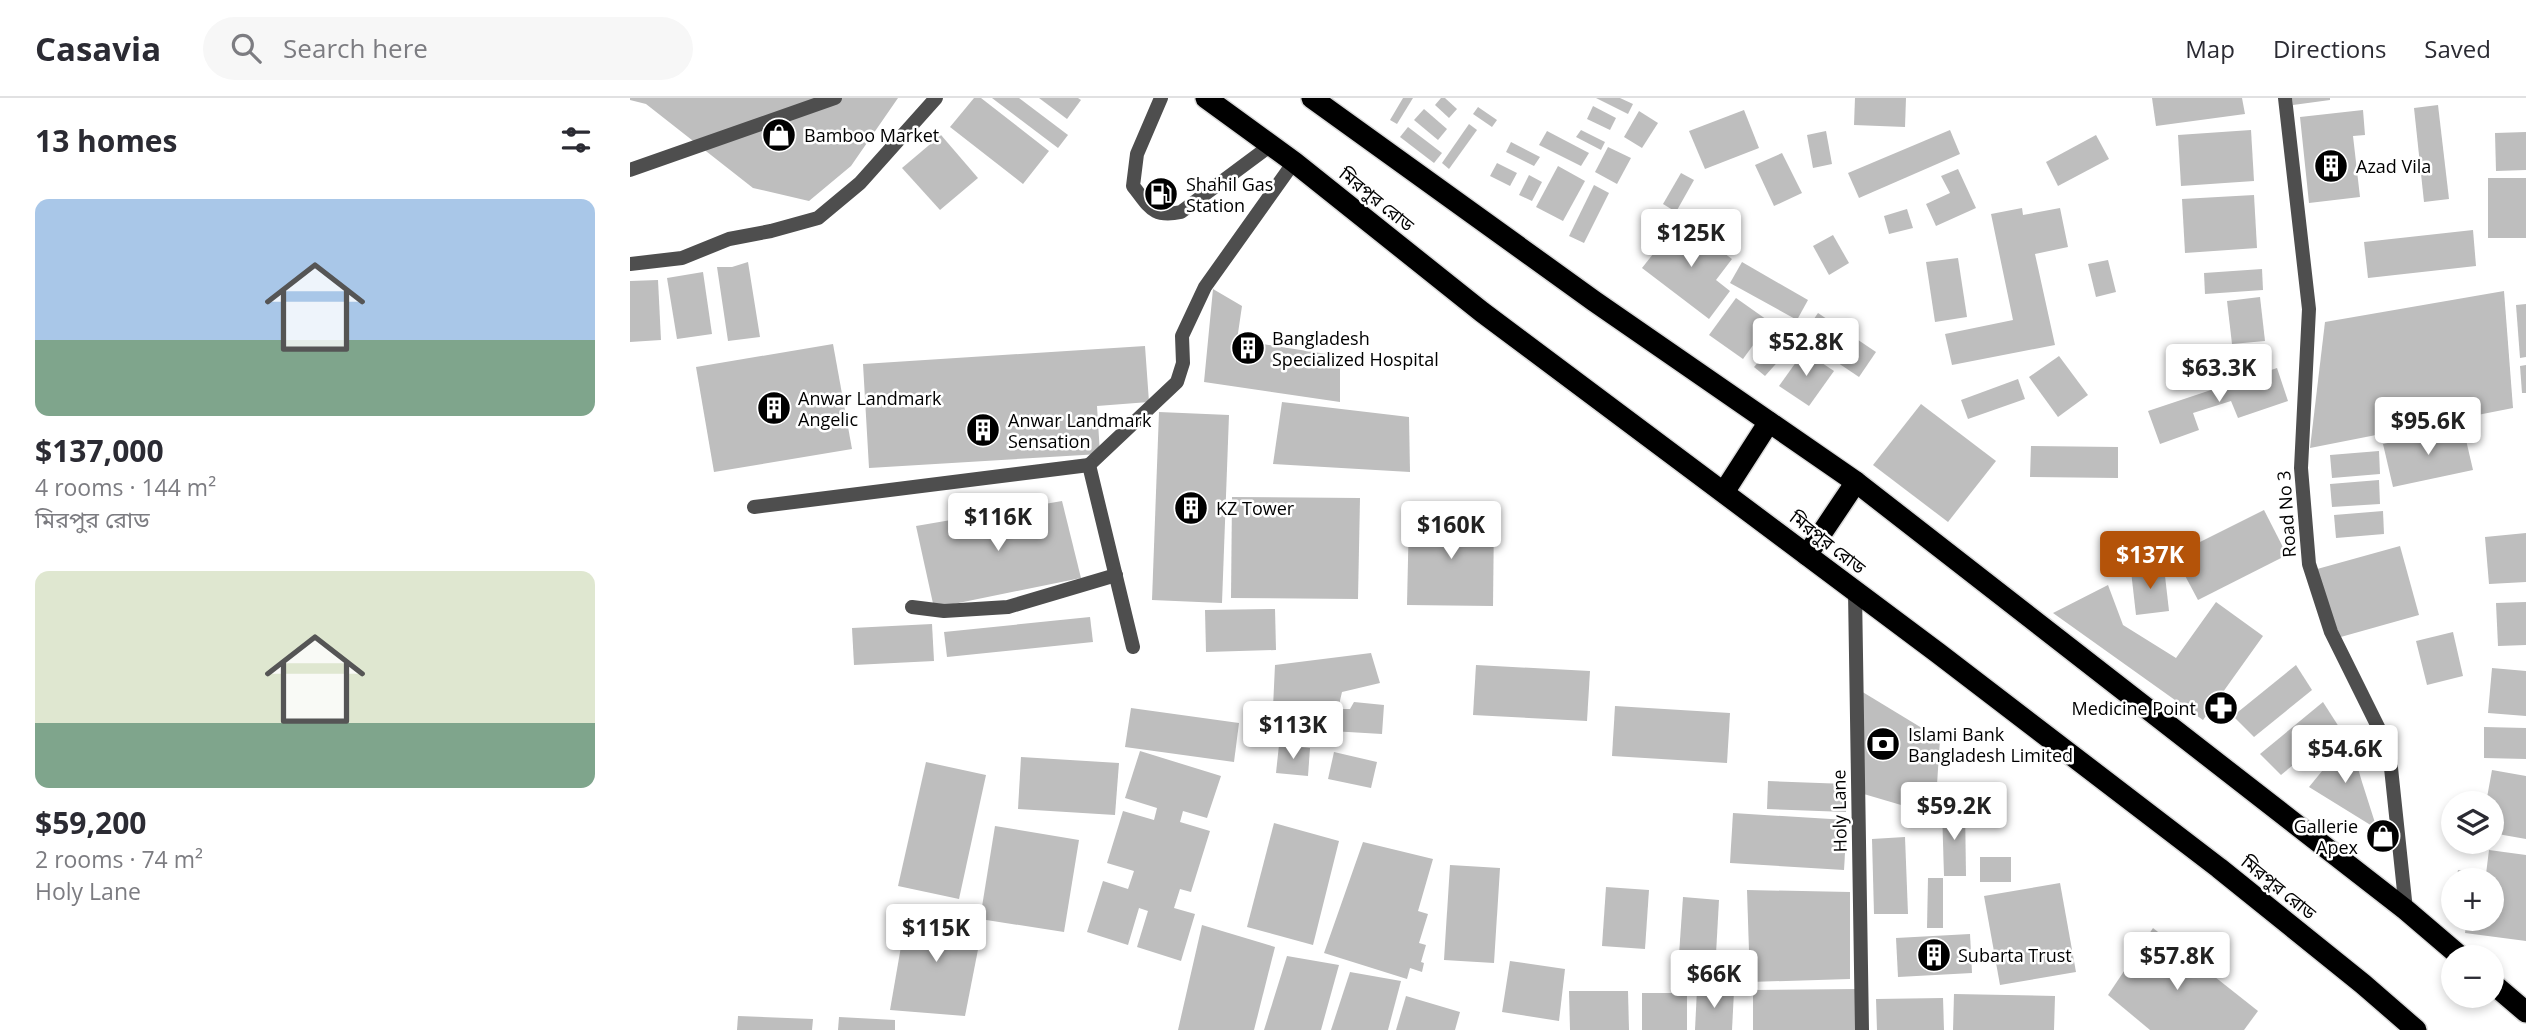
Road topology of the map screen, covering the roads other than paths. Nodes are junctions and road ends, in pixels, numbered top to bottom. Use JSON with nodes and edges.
{"nodes":[{"id":1,"x":835,"y":98,"type":"edge"},
{"id":2,"x":936,"y":98,"type":"edge"},
{"id":3,"x":1161,"y":98,"type":"edge"},
{"id":4,"x":1206,"y":98,"type":"edge"},
{"id":5,"x":1312,"y":98,"type":"edge"},
{"id":6,"x":2285,"y":98,"type":"edge"},
{"id":7,"x":1271,"y":145,"type":"junction"},
{"id":8,"x":1294,"y":162,"type":"junction"},
{"id":9,"x":630,"y":170,"type":"edge"},
{"id":10,"x":630,"y":264,"type":"edge"},
{"id":11,"x":1769,"y":422,"type":"junction"},
{"id":12,"x":1089,"y":465,"type":"junction"},
{"id":13,"x":1856,"y":482,"type":"junction"},
{"id":14,"x":1724,"y":492,"type":"junction"},
{"id":15,"x":754,"y":507,"type":"dead end"},
{"id":16,"x":1807,"y":555,"type":"junction"},
{"id":17,"x":1116,"y":575,"type":"junction"},
{"id":18,"x":1855,"y":592,"type":"junction"},
{"id":19,"x":912,"y":607,"type":"dead end"},
{"id":20,"x":1133,"y":647,"type":"dead end"},
{"id":21,"x":2406,"y":910,"type":"junction"},
{"id":22,"x":2447,"y":945,"type":"edge"},
{"id":23,"x":2504,"y":993,"type":"edge"},
{"id":24,"x":2526,"y":1012,"type":"edge"},
{"id":25,"x":1862,"y":1030,"type":"edge"},
{"id":26,"x":2416,"y":1030,"type":"edge"}],
"edges":[{"from":1,"to":9,"type":"street"},
{"from":2,"to":10,"type":"street"},
{"from":3,"to":7,"type":"street"},
{"from":4,"to":7,"type":"highway","name":"মিরপুর রোড"},
{"from":5,"to":11,"type":"highway"},
{"from":6,"to":21,"type":"street","name":"Road No 3"},
{"from":7,"to":8,"type":"highway","name":"মিরপুর রোড"},
{"from":8,"to":12,"type":"street"},
{"from":8,"to":14,"type":"highway","name":"মিরপুর রোড"},
{"from":11,"to":13,"type":"highway"},
{"from":11,"to":14,"type":"highway"},
{"from":12,"to":15,"type":"street"},
{"from":12,"to":17,"type":"street"},
{"from":13,"to":16,"type":"highway"},
{"from":13,"to":21,"type":"highway"},
{"from":14,"to":16,"type":"highway","name":"মিরপুর রোড"},
{"from":16,"to":18,"type":"highway","name":"মিরপুর রোড"},
{"from":17,"to":19,"type":"street"},
{"from":17,"to":20,"type":"street"},
{"from":18,"to":25,"type":"street","name":"Holy Lane"},
{"from":18,"to":26,"type":"highway","name":"মিরপুর রোড"},
{"from":21,"to":22,"type":"highway"},
{"from":23,"to":24,"type":"highway"}]}
